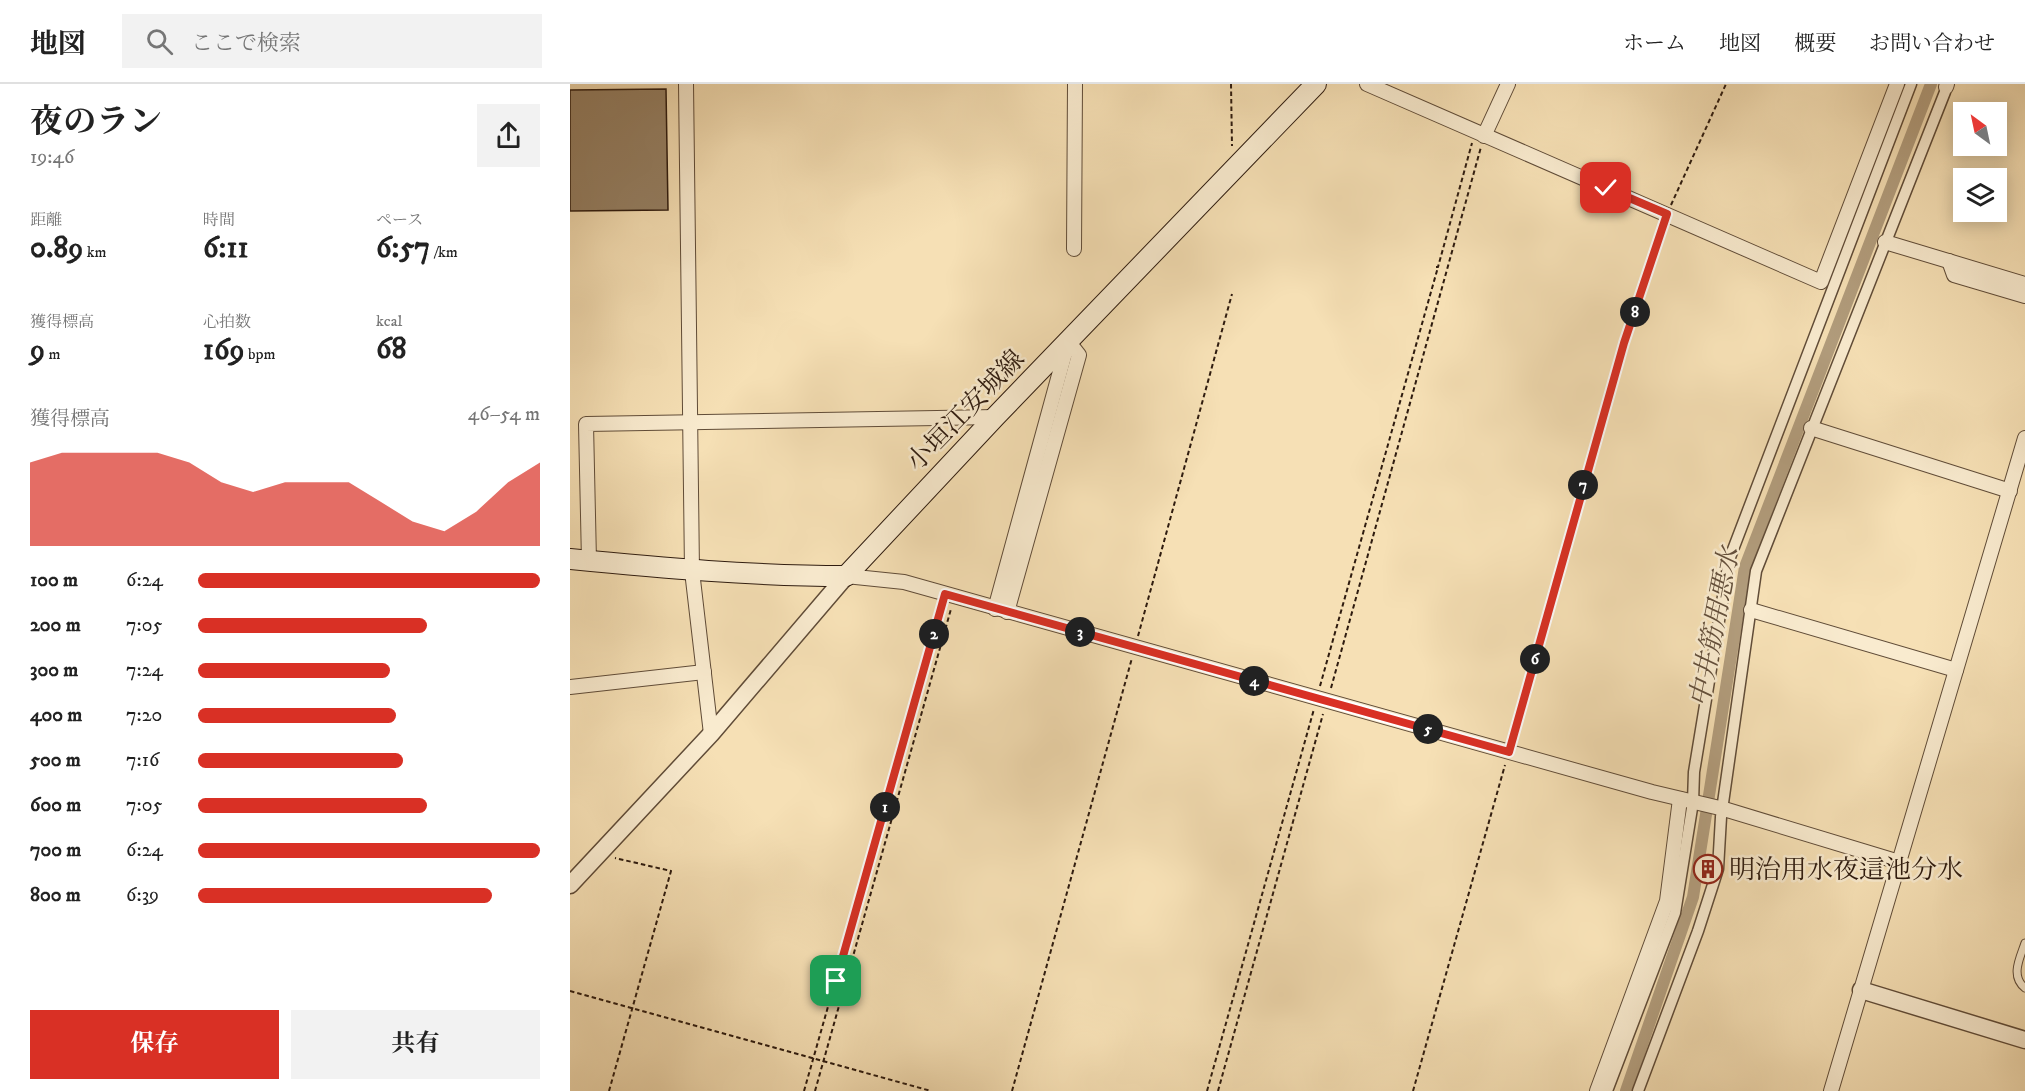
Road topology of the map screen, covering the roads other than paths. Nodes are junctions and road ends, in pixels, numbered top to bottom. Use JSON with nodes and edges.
{"nodes":[{"id":1,"x":686,"y":84,"type":"edge"},
{"id":2,"x":1075,"y":84,"type":"edge"},
{"id":3,"x":1316,"y":84,"type":"edge"},
{"id":4,"x":1367,"y":84,"type":"edge"},
{"id":5,"x":1508,"y":84,"type":"edge"},
{"id":6,"x":1897,"y":84,"type":"edge"},
{"id":7,"x":1911,"y":84,"type":"edge"},
{"id":8,"x":1946,"y":88,"type":"edge"},
{"id":9,"x":1480,"y":134,"type":"junction"},
{"id":10,"x":1884,"y":242,"type":"junction"},
{"id":11,"x":1074,"y":249,"type":"dead end"},
{"id":12,"x":1949,"y":261,"type":"junction"},
{"id":13,"x":2025,"y":284,"type":"edge"},
{"id":14,"x":2025,"y":296,"type":"edge"},
{"id":15,"x":1068,"y":341,"type":"junction"},
{"id":16,"x":995,"y":417,"type":"junction"},
{"id":17,"x":690,"y":422,"type":"junction"},
{"id":18,"x":1811,"y":428,"type":"junction"},
{"id":19,"x":2025,"y":438,"type":"edge"},
{"id":20,"x":2010,"y":490,"type":"junction"},
{"id":21,"x":580,"y":560,"type":"edge"},
{"id":22,"x":692,"y":571,"type":"junction"},
{"id":23,"x":846,"y":576,"type":"junction"},
{"id":24,"x":1001,"y":610,"type":"junction"},
{"id":25,"x":1751,"y":610,"type":"junction"},
{"id":26,"x":704,"y":672,"type":"junction"},
{"id":27,"x":1955,"y":674,"type":"junction"},
{"id":28,"x":570,"y":687,"type":"edge"},
{"id":29,"x":711,"y":734,"type":"junction"},
{"id":30,"x":1690,"y":801,"type":"junction"},
{"id":31,"x":1719,"y":808,"type":"junction"},
{"id":32,"x":1899,"y":862,"type":"junction"},
{"id":33,"x":570,"y":885,"type":"edge"},
{"id":34,"x":2025,"y":943,"type":"edge"},
{"id":35,"x":2025,"y":988,"type":"edge"},
{"id":36,"x":1861,"y":990,"type":"junction"},
{"id":37,"x":2025,"y":1040,"type":"edge"},
{"id":38,"x":1597,"y":1091,"type":"edge"},
{"id":39,"x":1607,"y":1091,"type":"edge"},
{"id":40,"x":1638,"y":1091,"type":"edge"},
{"id":41,"x":1831,"y":1091,"type":"edge"}],
"edges":[{"from":1,"to":17,"type":"street"},
{"from":2,"to":11,"type":"street"},
{"from":3,"to":15,"type":"main road","name":"小垣江安城線"},
{"from":4,"to":9,"type":"street"},
{"from":5,"to":9,"type":"street"},
{"from":6,"to":9,"type":"street"},
{"from":7,"to":30,"type":"street"},
{"from":8,"to":10,"type":"street"},
{"from":10,"to":12,"type":"street"},
{"from":10,"to":18,"type":"street"},
{"from":12,"to":13,"type":"street"},
{"from":12,"to":14,"type":"street"},
{"from":15,"to":16,"type":"main road","name":"小垣江安城線"},
{"from":15,"to":24,"type":"street"},
{"from":16,"to":17,"type":"street"},
{"from":16,"to":23,"type":"main road","name":"小垣江安城線"},
{"from":17,"to":21,"type":"street"},
{"from":17,"to":22,"type":"street"},
{"from":18,"to":20,"type":"street"},
{"from":18,"to":25,"type":"street"},
{"from":19,"to":20,"type":"street"},
{"from":20,"to":27,"type":"street"},
{"from":21,"to":22,"type":"main road"},
{"from":22,"to":23,"type":"main road"},
{"from":22,"to":26,"type":"street"},
{"from":23,"to":24,"type":"street"},
{"from":23,"to":29,"type":"street"},
{"from":24,"to":30,"type":"street"},
{"from":25,"to":27,"type":"street"},
{"from":25,"to":31,"type":"street"},
{"from":26,"to":28,"type":"street"},
{"from":26,"to":29,"type":"street"},
{"from":27,"to":32,"type":"street"},
{"from":29,"to":33,"type":"street"},
{"from":30,"to":31,"type":"street"},
{"from":30,"to":38,"type":"street"},
{"from":30,"to":39,"type":"street"},
{"from":31,"to":32,"type":"street"},
{"from":31,"to":40,"type":"street"},
{"from":32,"to":36,"type":"street"},
{"from":34,"to":35,"type":"lane"},
{"from":36,"to":37,"type":"street"},
{"from":36,"to":41,"type":"street"}]}
